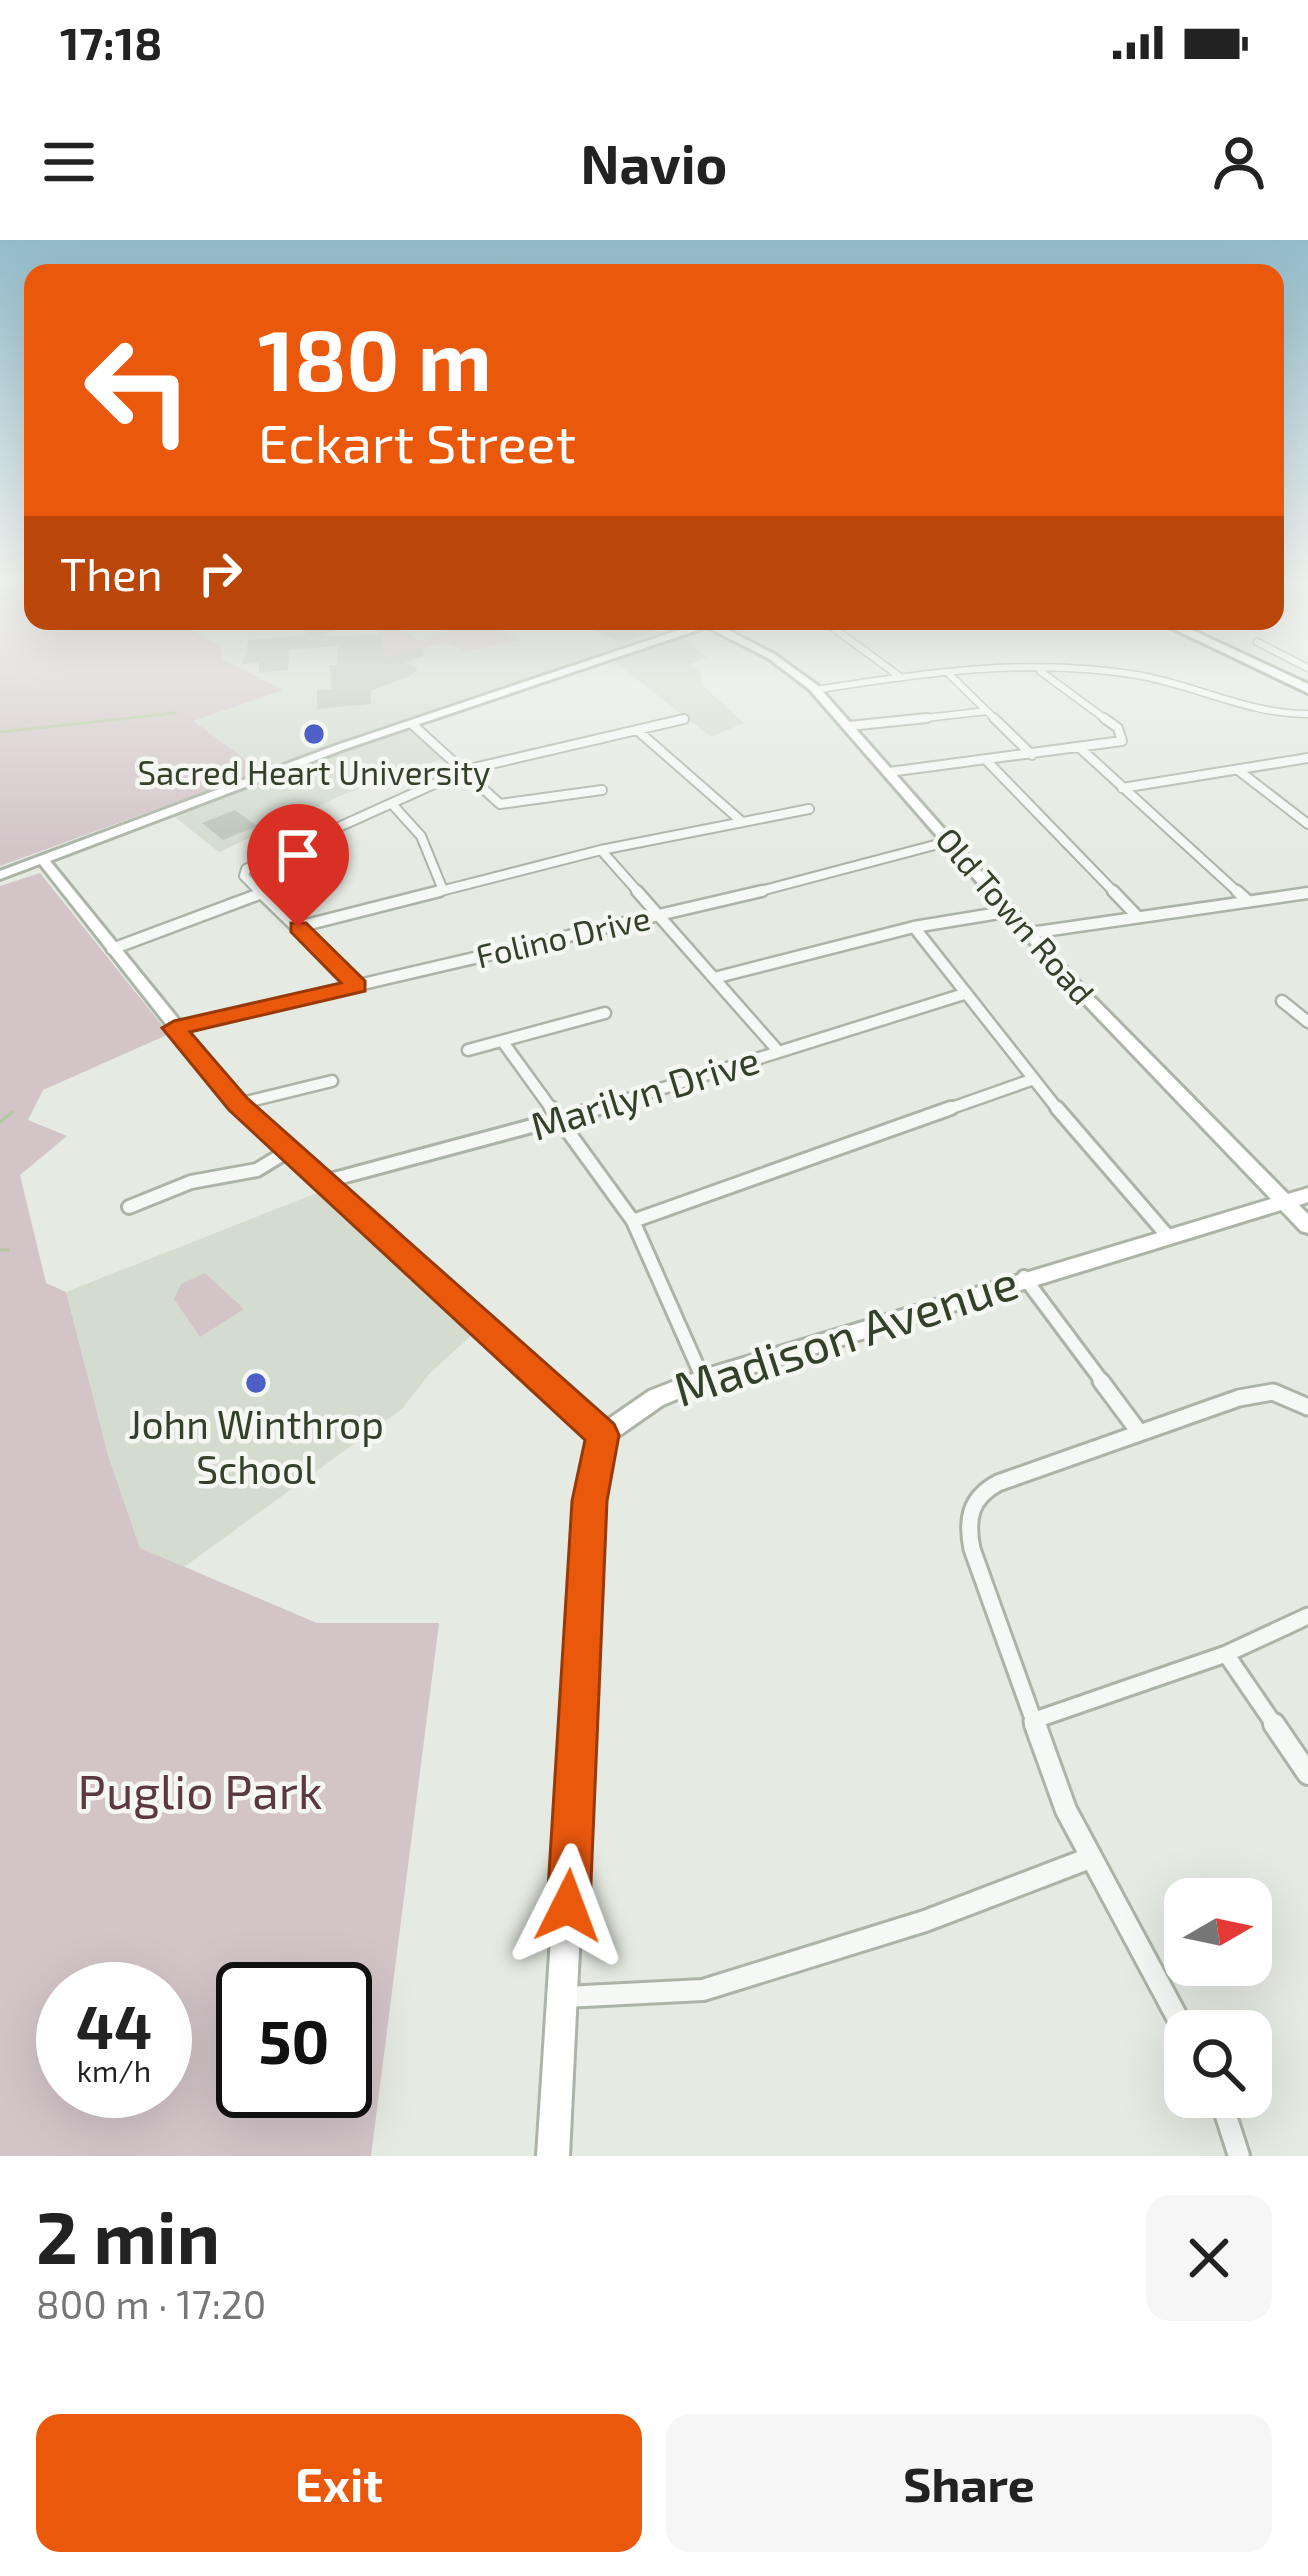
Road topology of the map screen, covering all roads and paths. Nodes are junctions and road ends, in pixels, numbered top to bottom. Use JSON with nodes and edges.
{"nodes":[{"id":1,"x":570,"y":670,"type":"edge"},
{"id":2,"x":792,"y":670,"type":"edge"},
{"id":3,"x":891,"y":670,"type":"edge"},
{"id":4,"x":1030,"y":670,"type":"edge"},
{"id":5,"x":1039,"y":670,"type":"edge"},
{"id":6,"x":1047,"y":670,"type":"edge"},
{"id":7,"x":1273,"y":670,"type":"edge"},
{"id":8,"x":1277,"y":670,"type":"edge"},
{"id":9,"x":949,"y":674,"type":"junction"},
{"id":10,"x":899,"y":676,"type":"junction"},
{"id":11,"x":1308,"y":686,"type":"edge"},
{"id":12,"x":815,"y":690,"type":"junction"},
{"id":13,"x":987,"y":711,"type":"junction"},
{"id":14,"x":1308,"y":714,"type":"edge"},
{"id":15,"x":684,"y":719,"type":"dead end"},
{"id":16,"x":413,"y":725,"type":"junction"},
{"id":17,"x":849,"y":726,"type":"junction"},
{"id":18,"x":637,"y":730,"type":"junction"},
{"id":19,"x":1081,"y":749,"type":"junction"},
{"id":20,"x":1032,"y":755,"type":"junction"},
{"id":21,"x":1308,"y":758,"type":"edge"},
{"id":22,"x":986,"y":760,"type":"junction"},
{"id":23,"x":465,"y":770,"type":"junction"},
{"id":24,"x":1238,"y":770,"type":"junction"},
{"id":25,"x":890,"y":772,"type":"junction"},
{"id":26,"x":1122,"y":788,"type":"junction"},
{"id":27,"x":602,"y":790,"type":"dead end"},
{"id":28,"x":392,"y":804,"type":"junction"},
{"id":29,"x":809,"y":809,"type":"dead end"},
{"id":30,"x":740,"y":820,"type":"junction"},
{"id":31,"x":1308,"y":824,"type":"edge"},
{"id":32,"x":950,"y":841,"type":"junction"},
{"id":33,"x":602,"y":850,"type":"junction"},
{"id":34,"x":44,"y":861,"type":"junction"},
{"id":35,"x":0,"y":878,"type":"edge"},
{"id":36,"x":443,"y":890,"type":"junction"},
{"id":37,"x":262,"y":893,"type":"junction"},
{"id":38,"x":1308,"y":893,"type":"edge"},
{"id":39,"x":1248,"y":901,"type":"junction"},
{"id":40,"x":1011,"y":910,"type":"junction"},
{"id":41,"x":658,"y":915,"type":"junction"},
{"id":42,"x":1138,"y":917,"type":"junction"},
{"id":43,"x":298,"y":927,"type":"junction"},
{"id":44,"x":914,"y":927,"type":"junction"},
{"id":45,"x":1030,"y":933,"type":"junction"},
{"id":46,"x":112,"y":950,"type":"junction"},
{"id":47,"x":715,"y":978,"type":"junction"},
{"id":48,"x":357,"y":986,"type":"junction"},
{"id":49,"x":964,"y":994,"type":"junction"},
{"id":50,"x":1282,"y":1001,"type":"dead end"},
{"id":51,"x":605,"y":1013,"type":"dead end"},
{"id":52,"x":1308,"y":1022,"type":"edge"},
{"id":53,"x":174,"y":1028,"type":"junction"},
{"id":54,"x":502,"y":1042,"type":"junction"},
{"id":55,"x":468,"y":1050,"type":"dead end"},
{"id":56,"x":779,"y":1052,"type":"junction"},
{"id":57,"x":1031,"y":1080,"type":"junction"},
{"id":58,"x":332,"y":1081,"type":"dead end"},
{"id":59,"x":238,"y":1104,"type":"junction"},
{"id":60,"x":559,"y":1121,"type":"junction"},
{"id":61,"x":288,"y":1150,"type":"junction"},
{"id":62,"x":323,"y":1182,"type":"junction"},
{"id":63,"x":1308,"y":1196,"type":"edge"},
{"id":64,"x":1281,"y":1202,"type":"junction"},
{"id":65,"x":130,"y":1207,"type":"dead end"},
{"id":66,"x":633,"y":1221,"type":"junction"},
{"id":67,"x":1308,"y":1226,"type":"edge"},
{"id":68,"x":1166,"y":1234,"type":"junction"},
{"id":69,"x":1024,"y":1277,"type":"junction"},
{"id":70,"x":703,"y":1379,"type":"junction"},
{"id":71,"x":1308,"y":1407,"type":"edge"},
{"id":72,"x":1139,"y":1432,"type":"junction"},
{"id":73,"x":603,"y":1435,"type":"junction"},
{"id":74,"x":1308,"y":1616,"type":"edge"},
{"id":75,"x":1226,"y":1654,"type":"junction"},
{"id":76,"x":1032,"y":1721,"type":"junction"},
{"id":77,"x":1308,"y":1774,"type":"edge"},
{"id":78,"x":1090,"y":1858,"type":"junction"},
{"id":79,"x":564,"y":1997,"type":"junction"},
{"id":80,"x":1173,"y":2010,"type":"edge"},
{"id":81,"x":1227,"y":2118,"type":"edge"},
{"id":82,"x":553,"y":2156,"type":"edge"},
{"id":83,"x":1239,"y":2156,"type":"edge"}],
"edges":[{"from":1,"to":16,"type":"main road"},
{"from":2,"to":12,"type":"main road","name":"Old Town Road"},
{"from":3,"to":10,"type":"street"},
{"from":4,"to":9,"type":"street"},
{"from":5,"to":19,"type":"street"},
{"from":6,"to":14,"type":"street"},
{"from":7,"to":11,"type":"highway"},
{"from":8,"to":11,"type":"highway"},
{"from":9,"to":10,"type":"street"},
{"from":9,"to":13,"type":"street"},
{"from":10,"to":12,"type":"street"},
{"from":12,"to":17,"type":"main road","name":"Old Town Road"},
{"from":13,"to":17,"type":"street"},
{"from":13,"to":20,"type":"street"},
{"from":15,"to":18,"type":"street"},
{"from":16,"to":23,"type":"street"},
{"from":16,"to":34,"type":"main road"},
{"from":17,"to":25,"type":"main road","name":"Old Town Road"},
{"from":18,"to":23,"type":"street"},
{"from":18,"to":30,"type":"street"},
{"from":19,"to":20,"type":"street"},
{"from":19,"to":26,"type":"street"},
{"from":20,"to":22,"type":"street"},
{"from":21,"to":24,"type":"street"},
{"from":22,"to":25,"type":"street"},
{"from":22,"to":42,"type":"street"},
{"from":23,"to":27,"type":"street"},
{"from":23,"to":28,"type":"street"},
{"from":24,"to":26,"type":"street"},
{"from":24,"to":31,"type":"street"},
{"from":25,"to":32,"type":"main road","name":"Old Town Road"},
{"from":26,"to":39,"type":"street"},
{"from":28,"to":36,"type":"street"},
{"from":28,"to":37,"type":"street"},
{"from":29,"to":30,"type":"street"},
{"from":30,"to":33,"type":"street"},
{"from":32,"to":40,"type":"main road","name":"Old Town Road"},
{"from":32,"to":41,"type":"street","name":"Folino Drive"},
{"from":33,"to":36,"type":"street"},
{"from":33,"to":41,"type":"street"},
{"from":34,"to":35,"type":"main road"},
{"from":34,"to":46,"type":"main road"},
{"from":36,"to":43,"type":"street"},
{"from":37,"to":43,"type":"street"},
{"from":37,"to":46,"type":"street"},
{"from":38,"to":39,"type":"street"},
{"from":39,"to":42,"type":"street"},
{"from":40,"to":44,"type":"street"},
{"from":40,"to":45,"type":"main road","name":"Old Town Road"},
{"from":41,"to":47,"type":"street"},
{"from":41,"to":48,"type":"street","name":"Folino Drive"},
{"from":42,"to":45,"type":"street"},
{"from":43,"to":48,"type":"street"},
{"from":44,"to":47,"type":"street"},
{"from":44,"to":49,"type":"street"},
{"from":45,"to":64,"type":"main road","name":"Old Town Road"},
{"from":46,"to":53,"type":"main road"},
{"from":47,"to":56,"type":"street"},
{"from":48,"to":53,"type":"street","name":"Folino Drive"},
{"from":49,"to":56,"type":"street","name":"Marilyn Drive"},
{"from":49,"to":57,"type":"street"},
{"from":50,"to":52,"type":"street"},
{"from":51,"to":54,"type":"street"},
{"from":53,"to":59,"type":"main road"},
{"from":54,"to":55,"type":"street"},
{"from":54,"to":60,"type":"street"},
{"from":56,"to":60,"type":"street","name":"Marilyn Drive"},
{"from":57,"to":66,"type":"street"},
{"from":57,"to":68,"type":"street"},
{"from":58,"to":59,"type":"street"},
{"from":59,"to":61,"type":"main road"},
{"from":60,"to":62,"type":"street","name":"Marilyn Drive"},
{"from":60,"to":66,"type":"street"},
{"from":61,"to":62,"type":"main road"},
{"from":61,"to":65,"type":"street"},
{"from":62,"to":73,"type":"main road"},
{"from":63,"to":64,"type":"main road","name":"Madison Avenue"},
{"from":64,"to":67,"type":"main road","name":"Old Town Road"},
{"from":64,"to":68,"type":"main road","name":"Madison Avenue"},
{"from":66,"to":70,"type":"street"},
{"from":68,"to":69,"type":"main road","name":"Madison Avenue"},
{"from":69,"to":70,"type":"main road","name":"Madison Avenue"},
{"from":69,"to":72,"type":"street"},
{"from":70,"to":73,"type":"main road","name":"Madison Avenue"},
{"from":71,"to":72,"type":"street"},
{"from":72,"to":76,"type":"street"},
{"from":73,"to":79,"type":"main road"},
{"from":74,"to":75,"type":"street"},
{"from":75,"to":76,"type":"street"},
{"from":75,"to":77,"type":"street"},
{"from":76,"to":78,"type":"street"},
{"from":78,"to":79,"type":"street"},
{"from":78,"to":80,"type":"street"},
{"from":79,"to":82,"type":"main road"},
{"from":81,"to":83,"type":"street"}]}
